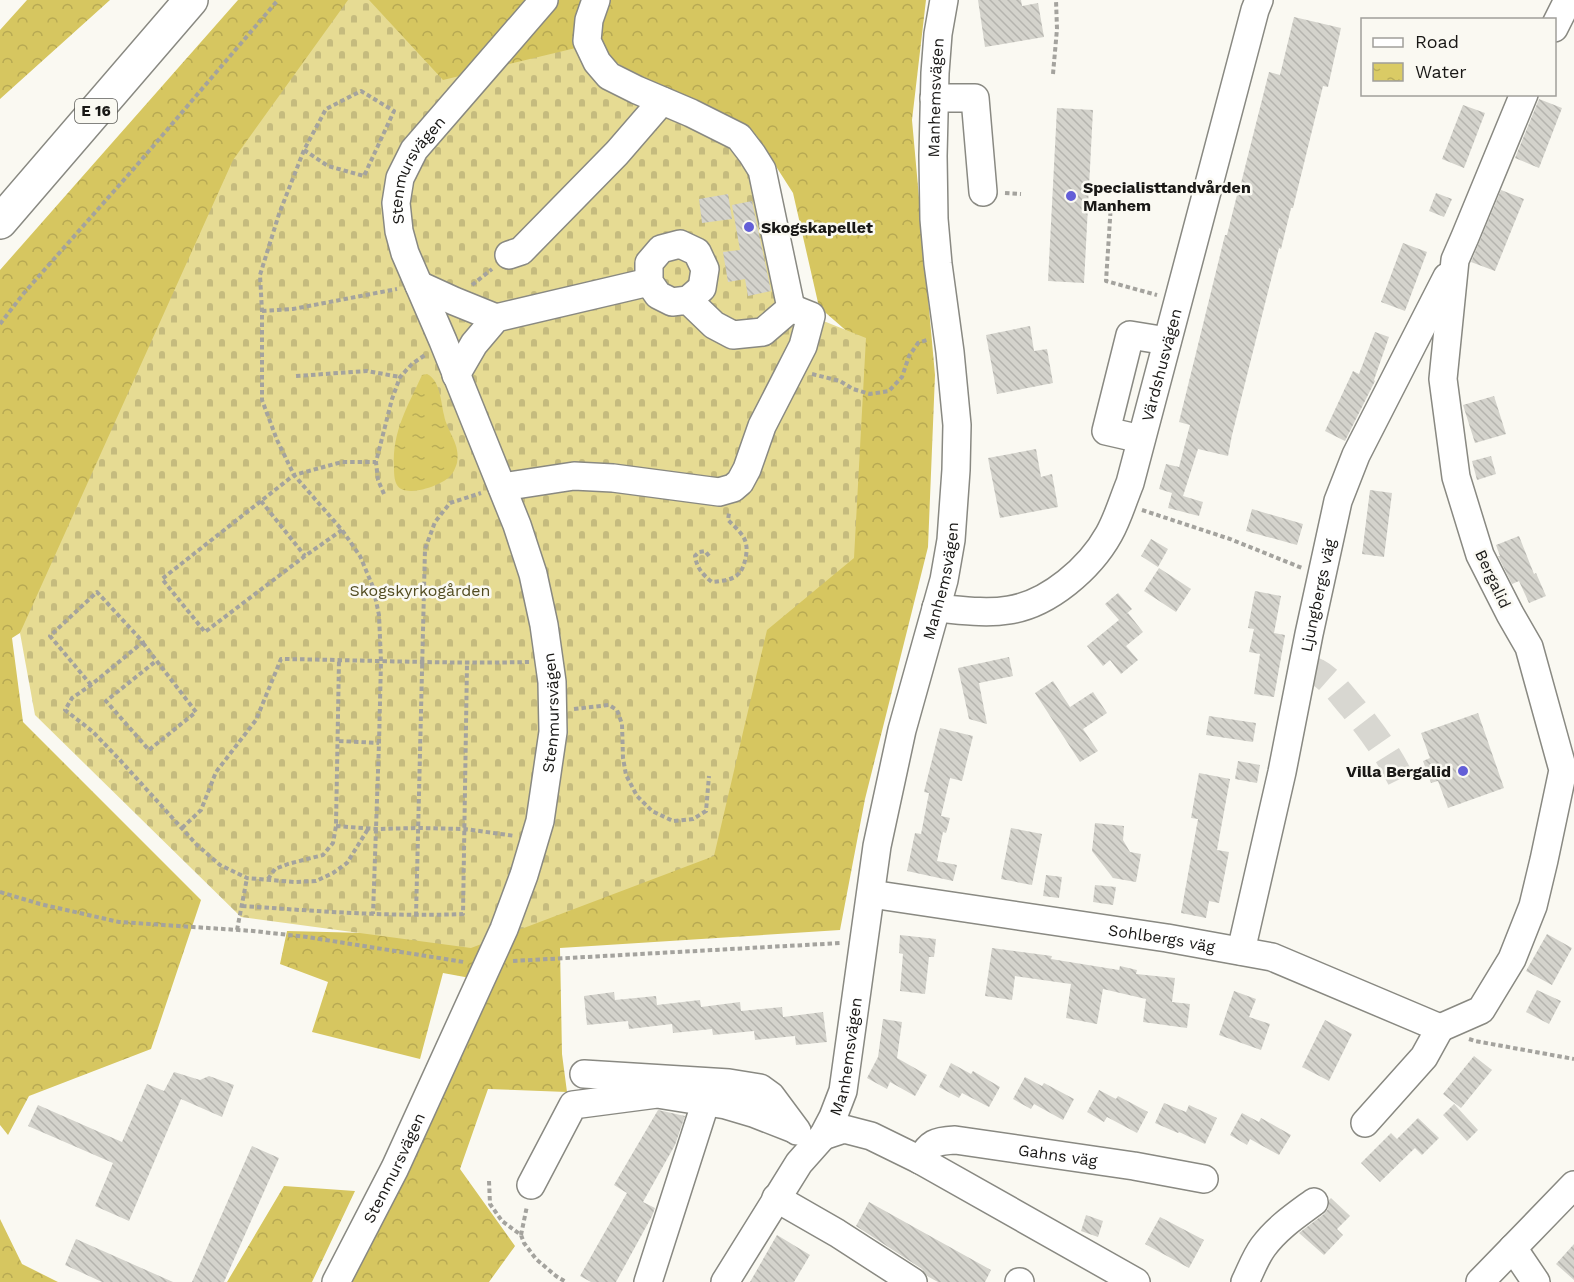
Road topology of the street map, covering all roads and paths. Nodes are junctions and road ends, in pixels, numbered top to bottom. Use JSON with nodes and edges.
{"nodes":[{"id":1,"x":191,"y":0,"type":"edge"},
{"id":2,"x":278,"y":0,"type":"edge"},
{"id":3,"x":544,"y":0,"type":"edge"},
{"id":4,"x":596,"y":0,"type":"edge"},
{"id":5,"x":944,"y":0,"type":"edge"},
{"id":6,"x":1056,"y":0,"type":"edge"},
{"id":7,"x":1260,"y":0,"type":"edge"},
{"id":8,"x":1568,"y":0,"type":"edge"},
{"id":9,"x":1556,"y":24,"type":"edge"},
{"id":10,"x":1053,"y":75,"type":"dead end"},
{"id":11,"x":1523,"y":96,"type":"edge"},
{"id":12,"x":934,"y":98,"type":"junction"},
{"id":13,"x":662,"y":101,"type":"junction"},
{"id":14,"x":304,"y":150,"type":"junction"},
{"id":15,"x":983,"y":192,"type":"dead end"},
{"id":16,"x":1112,"y":204,"type":"dead end"},
{"id":17,"x":0,"y":222,"type":"edge"},
{"id":18,"x":509,"y":255,"type":"dead end"},
{"id":19,"x":1455,"y":260,"type":"junction"},
{"id":20,"x":649,"y":282,"type":"junction"},
{"id":21,"x":419,"y":285,"type":"junction"},
{"id":22,"x":687,"y":300,"type":"junction"},
{"id":23,"x":1178,"y":300,"type":"junction"},
{"id":24,"x":791,"y":308,"type":"junction"},
{"id":25,"x":262,"y":311,"type":"junction"},
{"id":26,"x":496,"y":318,"type":"junction"},
{"id":27,"x":0,"y":324,"type":"edge"},
{"id":28,"x":948,"y":332,"type":"junction"},
{"id":29,"x":1167,"y":341,"type":"junction"},
{"id":30,"x":443,"y":342,"type":"junction"},
{"id":31,"x":792,"y":368,"type":"junction"},
{"id":32,"x":456,"y":375,"type":"junction"},
{"id":33,"x":296,"y":376,"type":"dead end"},
{"id":34,"x":400,"y":377,"type":"junction"},
{"id":35,"x":1141,"y":439,"type":"junction"},
{"id":36,"x":376,"y":462,"type":"junction"},
{"id":37,"x":294,"y":475,"type":"junction"},
{"id":38,"x":502,"y":487,"type":"junction"},
{"id":39,"x":733,"y":488,"type":"junction"},
{"id":40,"x":384,"y":494,"type":"dead end"},
{"id":41,"x":261,"y":500,"type":"junction"},
{"id":42,"x":1122,"y":504,"type":"junction"},
{"id":43,"x":342,"y":530,"type":"junction"},
{"id":44,"x":305,"y":556,"type":"junction"},
{"id":45,"x":710,"y":556,"type":"dead end"},
{"id":46,"x":1322,"y":576,"type":"junction"},
{"id":47,"x":936,"y":608,"type":"junction"},
{"id":48,"x":143,"y":642,"type":"junction"},
{"id":49,"x":339,"y":660,"type":"junction"},
{"id":50,"x":156,"y":661,"type":"junction"},
{"id":51,"x":422,"y":661,"type":"junction"},
{"id":52,"x":381,"y":662,"type":"junction"},
{"id":53,"x":549,"y":662,"type":"junction"},
{"id":54,"x":467,"y":664,"type":"junction"},
{"id":55,"x":91,"y":685,"type":"junction"},
{"id":56,"x":552,"y":707,"type":"junction"},
{"id":57,"x":339,"y":741,"type":"junction"},
{"id":58,"x":379,"y":743,"type":"junction"},
{"id":59,"x":709,"y":776,"type":"dead end"},
{"id":60,"x":336,"y":826,"type":"junction"},
{"id":61,"x":182,"y":828,"type":"junction"},
{"id":62,"x":419,"y":828,"type":"junction"},
{"id":63,"x":368,"y":829,"type":"junction"},
{"id":64,"x":376,"y":829,"type":"junction"},
{"id":65,"x":465,"y":829,"type":"junction"},
{"id":66,"x":535,"y":838,"type":"junction"},
{"id":67,"x":247,"y":878,"type":"junction"},
{"id":68,"x":268,"y":880,"type":"junction"},
{"id":69,"x":0,"y":892,"type":"edge"},
{"id":70,"x":871,"y":894,"type":"junction"},
{"id":71,"x":242,"y":906,"type":"junction"},
{"id":72,"x":373,"y":914,"type":"junction"},
{"id":73,"x":416,"y":916,"type":"junction"},
{"id":74,"x":237,"y":930,"type":"junction"},
{"id":75,"x":864,"y":943,"type":"junction"},
{"id":76,"x":1241,"y":951,"type":"junction"},
{"id":77,"x":488,"y":964,"type":"junction"},
{"id":78,"x":1440,"y":1028,"type":"junction"},
{"id":79,"x":1574,"y":1059,"type":"edge"},
{"id":80,"x":584,"y":1074,"type":"dead end"},
{"id":81,"x":706,"y":1101,"type":"junction"},
{"id":82,"x":1365,"y":1124,"type":"dead end"},
{"id":83,"x":810,"y":1137,"type":"junction"},
{"id":84,"x":920,"y":1160,"type":"junction"},
{"id":85,"x":1204,"y":1179,"type":"dead end"},
{"id":86,"x":489,"y":1182,"type":"dead end"},
{"id":87,"x":531,"y":1185,"type":"joint"},
{"id":88,"x":1574,"y":1185,"type":"edge"},
{"id":89,"x":776,"y":1198,"type":"junction"},
{"id":90,"x":1314,"y":1202,"type":"dead end"},
{"id":91,"x":521,"y":1235,"type":"junction"},
{"id":92,"x":1513,"y":1248,"type":"junction"},
{"id":93,"x":1121,"y":1278,"type":"edge"},
{"id":94,"x":336,"y":1282,"type":"edge"},
{"id":95,"x":566,"y":1282,"type":"edge"},
{"id":96,"x":648,"y":1282,"type":"edge"},
{"id":97,"x":724,"y":1282,"type":"edge"},
{"id":98,"x":913,"y":1282,"type":"edge"},
{"id":99,"x":1245,"y":1282,"type":"edge"},
{"id":100,"x":1480,"y":1282,"type":"edge"},
{"id":101,"x":1536,"y":1282,"type":"edge"}],
"edges":[{"from":1,"to":17,"type":"highway","number":"E 16"},
{"from":2,"to":27,"type":"path"},
{"from":3,"to":21,"type":"street","name":"Stenmursvägen"},
{"from":4,"to":13,"type":"street"},
{"from":5,"to":12,"type":"street","name":"Manhemsvägen"},
{"from":6,"to":10,"type":"path"},
{"from":7,"to":23,"type":"street","name":"Värdshusvägen"},
{"from":8,"to":9,"type":"street"},
{"from":11,"to":19,"type":"street","name":"Bergalid"},
{"from":12,"to":15,"type":"street"},
{"from":12,"to":28,"type":"street","name":"Manhemsvägen"},
{"from":13,"to":18,"type":"street"},
{"from":13,"to":24,"type":"street"},
{"from":14,"to":14,"type":"path"},
{"from":14,"to":25,"type":"path"},
{"from":16,"to":23,"type":"path"},
{"from":19,"to":46,"type":"street","name":"Ljungbergs väg"},
{"from":19,"to":78,"type":"street","name":"Bergalid"},
{"from":20,"to":22,"type":"street"},
{"from":20,"to":22,"type":"street"},
{"from":20,"to":26,"type":"street"},
{"from":21,"to":25,"type":"path"},
{"from":21,"to":26,"type":"street"},
{"from":21,"to":30,"type":"street","name":"Stenmursvägen"},
{"from":22,"to":24,"type":"street"},
{"from":23,"to":29,"type":"street","name":"Värdshusvägen"},
{"from":24,"to":31,"type":"street"},
{"from":25,"to":37,"type":"path"},
{"from":26,"to":32,"type":"street"},
{"from":28,"to":31,"type":"path"},
{"from":28,"to":47,"type":"street","name":"Manhemsvägen"},
{"from":29,"to":35,"type":"street","name":"Värdshusvägen"},
{"from":29,"to":35,"type":"street"},
{"from":30,"to":32,"type":"street","name":"Stenmursvägen"},
{"from":30,"to":34,"type":"path"},
{"from":31,"to":39,"type":"street"},
{"from":32,"to":38,"type":"street","name":"Stenmursvägen"},
{"from":33,"to":34,"type":"path"},
{"from":34,"to":36,"type":"path"},
{"from":35,"to":42,"type":"street","name":"Värdshusvägen"},
{"from":36,"to":37,"type":"path"},
{"from":36,"to":40,"type":"path"},
{"from":37,"to":41,"type":"path"},
{"from":37,"to":43,"type":"path"},
{"from":38,"to":39,"type":"street"},
{"from":38,"to":51,"type":"path"},
{"from":38,"to":53,"type":"street","name":"Stenmursvägen"},
{"from":39,"to":45,"type":"path"},
{"from":41,"to":44,"type":"path"},
{"from":41,"to":44,"type":"path"},
{"from":42,"to":46,"type":"path"},
{"from":42,"to":47,"type":"street","name":"Värdshusvägen"},
{"from":43,"to":44,"type":"path"},
{"from":43,"to":52,"type":"path"},
{"from":46,"to":76,"type":"street","name":"Ljungbergs väg"},
{"from":47,"to":70,"type":"street","name":"Manhemsvägen"},
{"from":48,"to":50,"type":"path"},
{"from":48,"to":55,"type":"path"},
{"from":48,"to":55,"type":"path"},
{"from":49,"to":52,"type":"path"},
{"from":49,"to":57,"type":"path"},
{"from":49,"to":61,"type":"path"},
{"from":50,"to":50,"type":"path"},
{"from":51,"to":52,"type":"path"},
{"from":51,"to":54,"type":"path"},
{"from":51,"to":62,"type":"path"},
{"from":52,"to":58,"type":"path"},
{"from":53,"to":54,"type":"path"},
{"from":53,"to":56,"type":"street","name":"Stenmursvägen"},
{"from":54,"to":65,"type":"path"},
{"from":55,"to":61,"type":"path"},
{"from":56,"to":59,"type":"path"},
{"from":56,"to":66,"type":"street","name":"Stenmursvägen"},
{"from":57,"to":58,"type":"path"},
{"from":57,"to":60,"type":"path"},
{"from":58,"to":64,"type":"path"},
{"from":60,"to":63,"type":"path"},
{"from":60,"to":68,"type":"path"},
{"from":61,"to":67,"type":"path"},
{"from":62,"to":64,"type":"path"},
{"from":62,"to":65,"type":"path"},
{"from":62,"to":73,"type":"path"},
{"from":63,"to":64,"type":"path"},
{"from":63,"to":68,"type":"path"},
{"from":64,"to":72,"type":"path"},
{"from":65,"to":66,"type":"path"},
{"from":65,"to":73,"type":"path"},
{"from":66,"to":77,"type":"street","name":"Stenmursvägen"},
{"from":67,"to":68,"type":"path"},
{"from":67,"to":71,"type":"path"},
{"from":69,"to":74,"type":"path"},
{"from":70,"to":75,"type":"street","name":"Manhemsvägen"},
{"from":70,"to":76,"type":"street","name":"Sohlbergs väg"},
{"from":71,"to":72,"type":"path"},
{"from":71,"to":74,"type":"path"},
{"from":72,"to":73,"type":"path"},
{"from":74,"to":77,"type":"path"},
{"from":75,"to":77,"type":"path"},
{"from":75,"to":83,"type":"street","name":"Manhemsvägen"},
{"from":76,"to":78,"type":"street","name":"Sohlbergs väg"},
{"from":77,"to":94,"type":"street","name":"Stenmursvägen"},
{"from":78,"to":79,"type":"path"},
{"from":78,"to":82,"type":"street"},
{"from":80,"to":83,"type":"street"},
{"from":81,"to":83,"type":"street"},
{"from":81,"to":87,"type":"street"},
{"from":81,"to":96,"type":"street"},
{"from":83,"to":84,"type":"street"},
{"from":83,"to":89,"type":"street","name":"Manhemsvägen"},
{"from":84,"to":85,"type":"street","name":"Gahns väg"},
{"from":84,"to":93,"type":"street"},
{"from":86,"to":91,"type":"path"},
{"from":87,"to":91,"type":"path"},
{"from":88,"to":92,"type":"street"},
{"from":89,"to":97,"type":"street","name":"Manhemsvägen"},
{"from":89,"to":98,"type":"street"},
{"from":90,"to":99,"type":"street"},
{"from":91,"to":95,"type":"path"},
{"from":92,"to":100,"type":"street"},
{"from":92,"to":101,"type":"street"}]}
